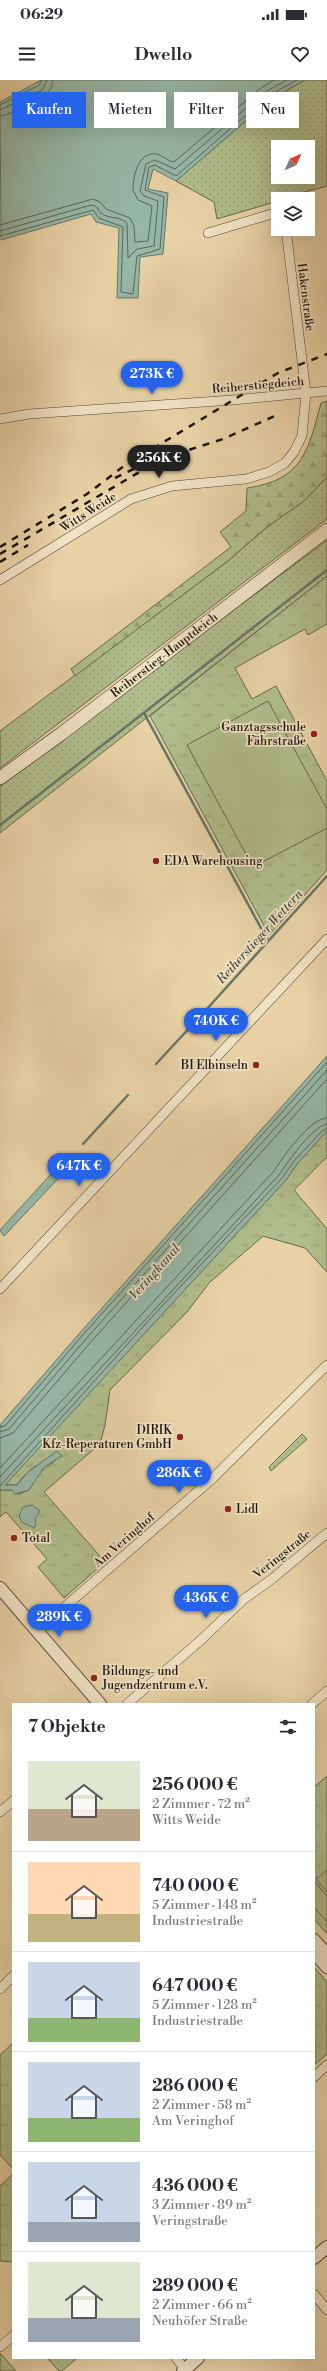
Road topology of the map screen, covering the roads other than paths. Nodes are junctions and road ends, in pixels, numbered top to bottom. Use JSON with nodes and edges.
{"nodes":[{"id":1,"x":271,"y":214,"type":"edge"},
{"id":2,"x":208,"y":233,"type":"dead end"},
{"id":3,"x":287,"y":236,"type":"edge"},
{"id":4,"x":327,"y":391,"type":"edge"},
{"id":5,"x":306,"y":393,"type":"junction"},
{"id":6,"x":0,"y":419,"type":"edge"},
{"id":7,"x":327,"y":530,"type":"edge"},
{"id":8,"x":0,"y":580,"type":"edge"},
{"id":9,"x":0,"y":778,"type":"edge"},
{"id":10,"x":327,"y":939,"type":"edge"},
{"id":11,"x":0,"y":1289,"type":"edge"},
{"id":12,"x":327,"y":1365,"type":"edge"},
{"id":13,"x":327,"y":1533,"type":"edge"},
{"id":14,"x":0,"y":1588,"type":"edge"},
{"id":15,"x":37,"y":1631,"type":"junction"},
{"id":16,"x":327,"y":1691,"type":"edge"},
{"id":17,"x":99,"y":1703,"type":"edge"},
{"id":18,"x":127,"y":1703,"type":"edge"},
{"id":19,"x":313,"y":1703,"type":"edge"},
{"id":20,"x":12,"y":1802,"type":"edge"},
{"id":21,"x":0,"y":1812,"type":"edge"},
{"id":22,"x":315,"y":1941,"type":"edge"},
{"id":23,"x":315,"y":1953,"type":"edge"},
{"id":24,"x":327,"y":1955,"type":"edge"},
{"id":25,"x":327,"y":1967,"type":"edge"},
{"id":26,"x":12,"y":1977,"type":"edge"},
{"id":27,"x":0,"y":1989,"type":"edge"},
{"id":28,"x":327,"y":2065,"type":"edge"},
{"id":29,"x":315,"y":2076,"type":"edge"},
{"id":30,"x":327,"y":2247,"type":"edge"},
{"id":31,"x":315,"y":2257,"type":"edge"},
{"id":32,"x":315,"y":2295,"type":"edge"},
{"id":33,"x":327,"y":2310,"type":"edge"},
{"id":34,"x":12,"y":2337,"type":"edge"},
{"id":35,"x":0,"y":2346,"type":"edge"},
{"id":36,"x":177,"y":2359,"type":"edge"},
{"id":37,"x":197,"y":2359,"type":"edge"},
{"id":38,"x":184,"y":2370,"type":"edge"}],
"edges":[{"from":1,"to":2,"type":"street"},
{"from":3,"to":5,"type":"street","name":"Hakenstraße"},
{"from":4,"to":5,"type":"street","name":"Reiherstiegdeich"},
{"from":5,"to":6,"type":"street","name":"Reiherstiegdeich"},
{"from":5,"to":8,"type":"street","name":"Witts Weide"},
{"from":7,"to":9,"type":"main road","name":"Reiherstieg-Hauptdeich"},
{"from":10,"to":11,"type":"street"},
{"from":12,"to":15,"type":"street","name":"Am Veringhof"},
{"from":13,"to":18,"type":"street","name":"Veringstraße"},
{"from":14,"to":15,"type":"street"},
{"from":15,"to":17,"type":"street"},
{"from":16,"to":19,"type":"street"},
{"from":20,"to":21,"type":"street"},
{"from":22,"to":24,"type":"street"},
{"from":23,"to":25,"type":"street"},
{"from":26,"to":27,"type":"street"},
{"from":28,"to":29,"type":"street"},
{"from":30,"to":31,"type":"street"},
{"from":32,"to":33,"type":"street"},
{"from":34,"to":35,"type":"street"},
{"from":36,"to":38,"type":"street"},
{"from":37,"to":38,"type":"street"}]}
